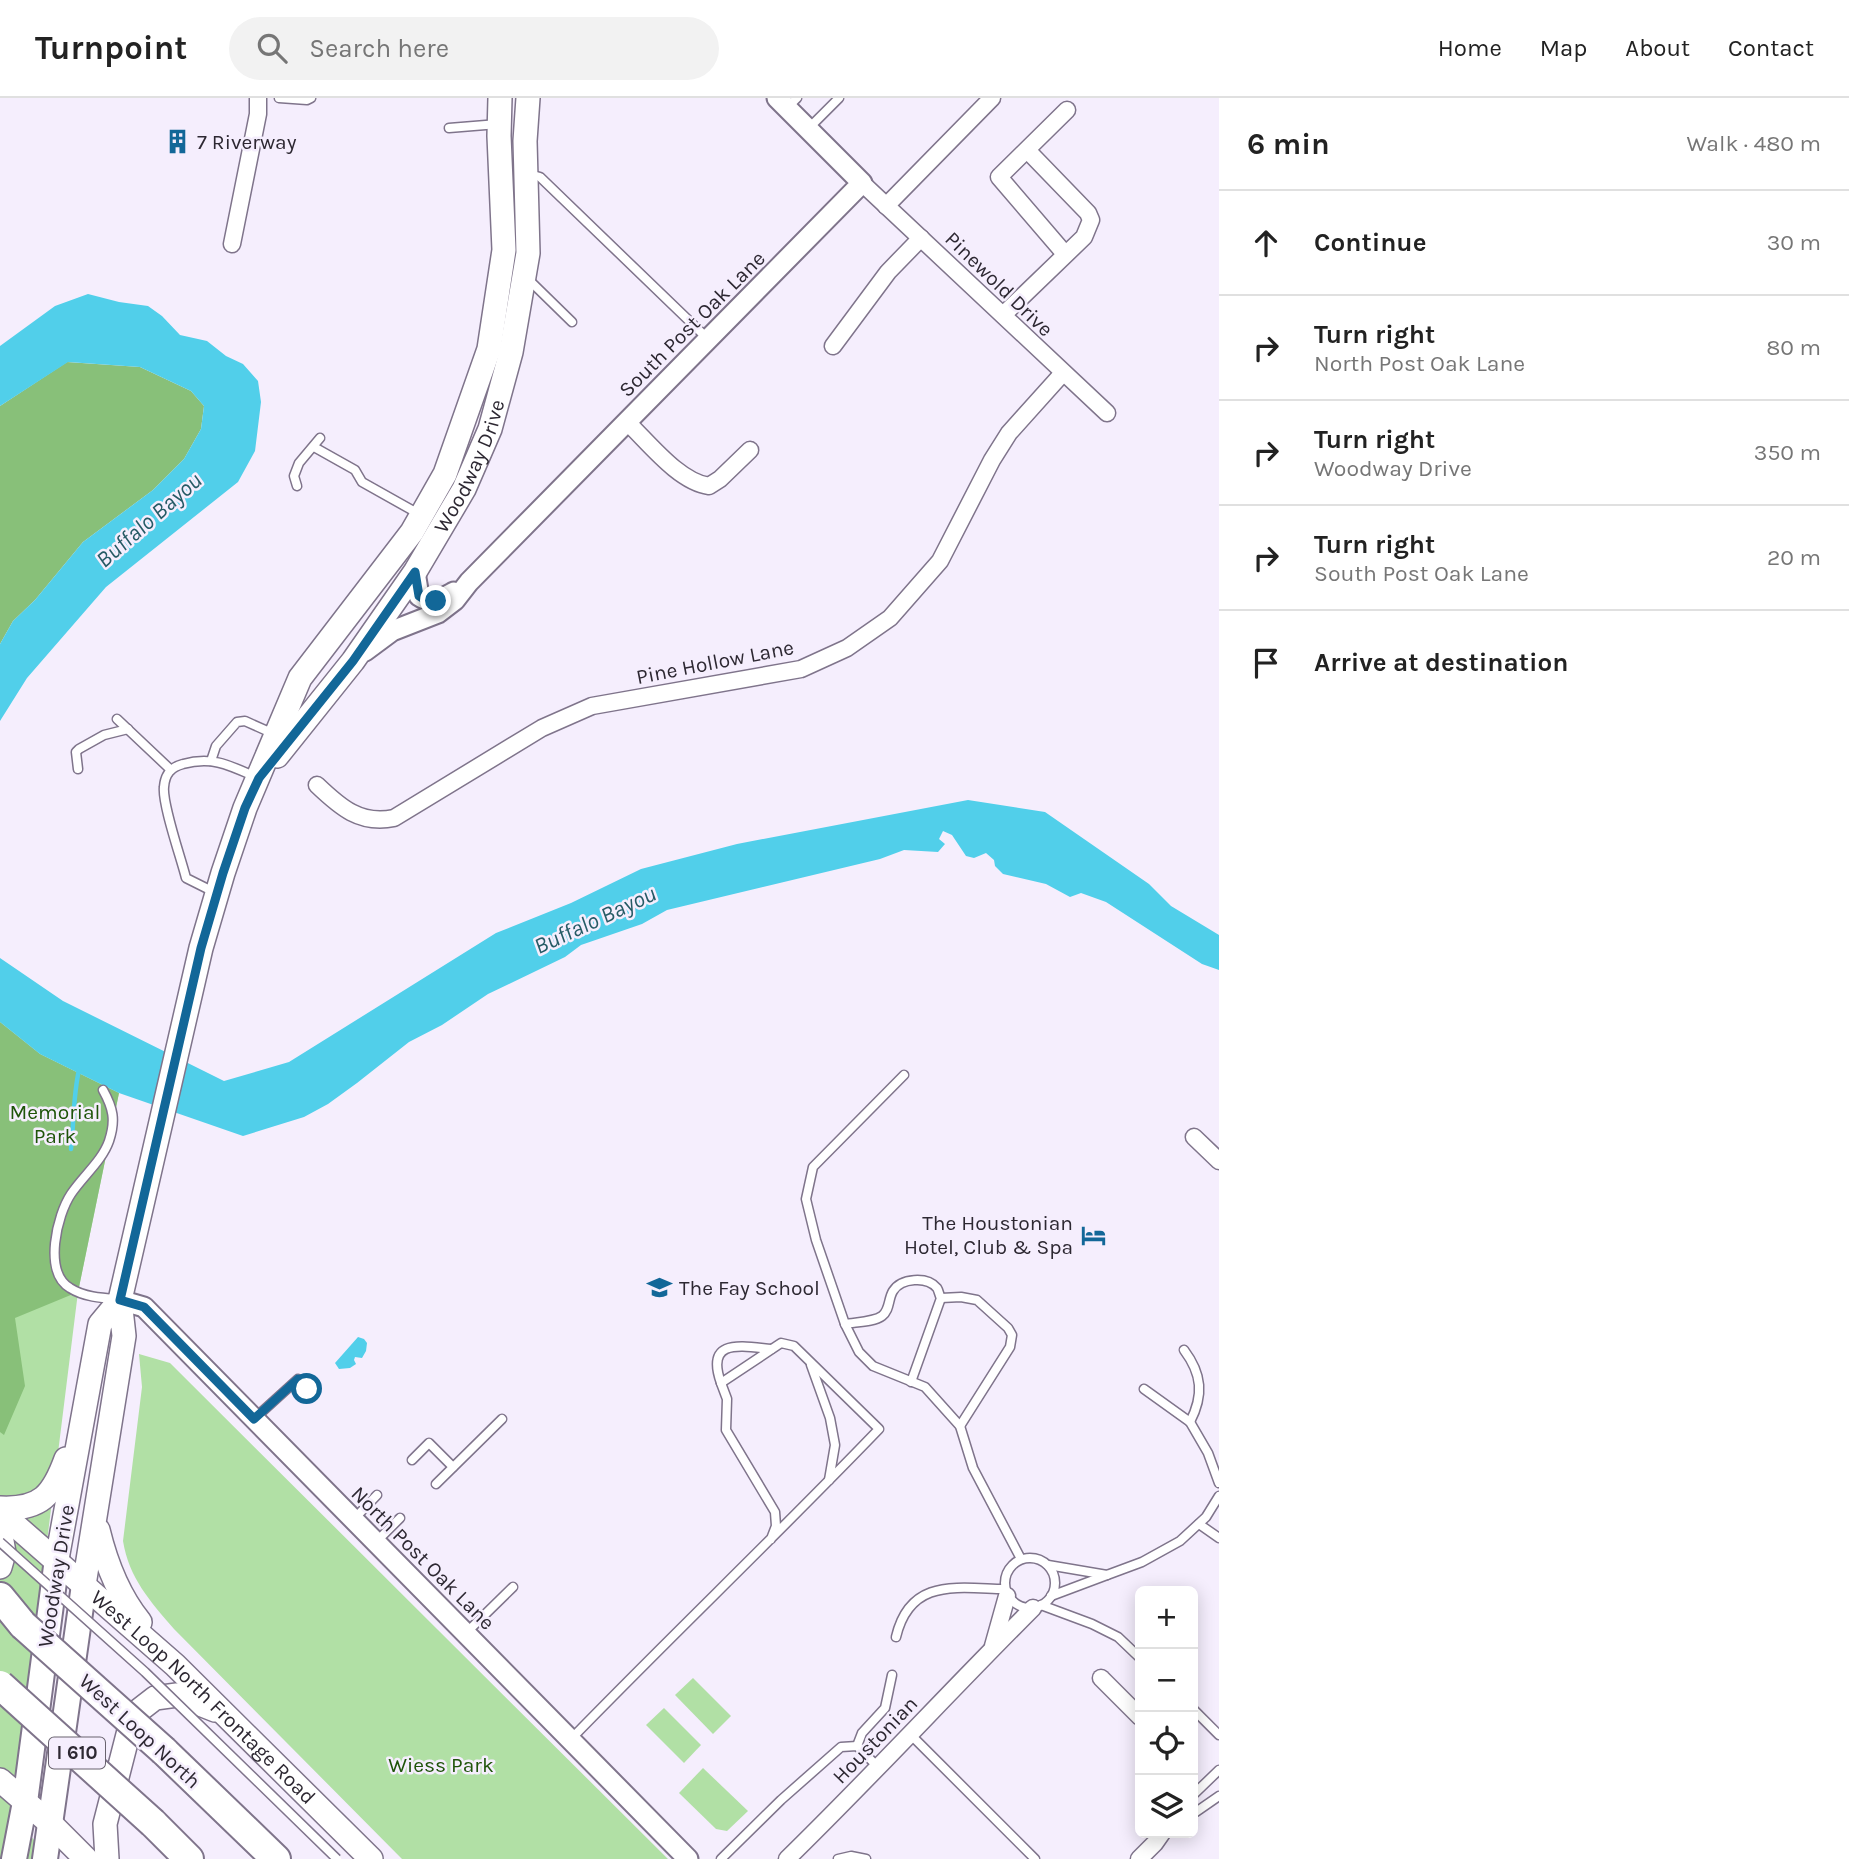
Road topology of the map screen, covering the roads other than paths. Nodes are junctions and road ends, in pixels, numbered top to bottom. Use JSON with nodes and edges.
{"nodes":[{"id":1,"x":258,"y":98,"type":"edge"},
{"id":2,"x":279,"y":98,"type":"edge"},
{"id":3,"x":311,"y":98,"type":"edge"},
{"id":4,"x":500,"y":98,"type":"edge"},
{"id":5,"x":528,"y":98,"type":"edge"},
{"id":6,"x":839,"y":98,"type":"edge"},
{"id":7,"x":992,"y":98,"type":"edge"},
{"id":8,"x":787,"y":101,"type":"edge"},
{"id":9,"x":1067,"y":110,"type":"dead end"},
{"id":10,"x":499,"y":124,"type":"junction"},
{"id":11,"x":449,"y":128,"type":"dead end"},
{"id":12,"x":808,"y":129,"type":"junction"},
{"id":13,"x":1027,"y":150,"type":"junction"},
{"id":14,"x":500,"y":173,"type":"junction"},
{"id":15,"x":526,"y":173,"type":"junction"},
{"id":16,"x":862,"y":183,"type":"junction"},
{"id":17,"x":886,"y":206,"type":"junction"},
{"id":18,"x":921,"y":239,"type":"junction"},
{"id":19,"x":232,"y":244,"type":"dead end"},
{"id":20,"x":1065,"y":254,"type":"junction"},
{"id":21,"x":524,"y":276,"type":"junction"},
{"id":22,"x":1003,"y":315,"type":"junction"},
{"id":23,"x":572,"y":322,"type":"dead end"},
{"id":24,"x":708,"y":339,"type":"junction"},
{"id":25,"x":833,"y":345,"type":"dead end"},
{"id":26,"x":500,"y":351,"type":"junction"},
{"id":27,"x":1062,"y":374,"type":"junction"},
{"id":28,"x":1107,"y":413,"type":"dead end"},
{"id":29,"x":627,"y":422,"type":"junction"},
{"id":30,"x":320,"y":438,"type":"dead end"},
{"id":31,"x":314,"y":447,"type":"junction"},
{"id":32,"x":750,"y":450,"type":"dead end"},
{"id":33,"x":297,"y":485,"type":"dead end"},
{"id":34,"x":432,"y":521,"type":"junction"},
{"id":35,"x":415,"y":572,"type":"junction"},
{"id":36,"x":469,"y":582,"type":"junction"},
{"id":37,"x":353,"y":661,"type":"junction"},
{"id":38,"x":117,"y":719,"type":"dead end"},
{"id":39,"x":128,"y":729,"type":"junction"},
{"id":40,"x":276,"y":736,"type":"junction"},
{"id":41,"x":211,"y":761,"type":"junction"},
{"id":42,"x":78,"y":768,"type":"dead end"},
{"id":43,"x":171,"y":770,"type":"junction"},
{"id":44,"x":259,"y":778,"type":"junction"},
{"id":45,"x":317,"y":785,"type":"dead end"},
{"id":46,"x":217,"y":893,"type":"junction"},
{"id":47,"x":904,"y":1074,"type":"dead end"},
{"id":48,"x":103,"y":1090,"type":"dead end"},
{"id":49,"x":1194,"y":1137,"type":"dead end"},
{"id":50,"x":1219,"y":1161,"type":"edge"},
{"id":51,"x":941,"y":1298,"type":"junction"},
{"id":52,"x":120,"y":1300,"type":"junction"},
{"id":53,"x":845,"y":1324,"type":"junction"},
{"id":54,"x":771,"y":1349,"type":"junction"},
{"id":55,"x":1184,"y":1350,"type":"dead end"},
{"id":56,"x":811,"y":1363,"type":"junction"},
{"id":57,"x":911,"y":1382,"type":"junction"},
{"id":58,"x":721,"y":1383,"type":"junction"},
{"id":59,"x":1144,"y":1388,"type":"dead end"},
{"id":60,"x":307,"y":1389,"type":"dead end"},
{"id":61,"x":84,"y":1413,"type":"junction"},
{"id":62,"x":254,"y":1419,"type":"junction"},
{"id":63,"x":502,"y":1419,"type":"dead end"},
{"id":64,"x":1190,"y":1422,"type":"junction"},
{"id":65,"x":960,"y":1426,"type":"junction"},
{"id":66,"x":412,"y":1460,"type":"dead end"},
{"id":67,"x":453,"y":1467,"type":"junction"},
{"id":68,"x":829,"y":1480,"type":"junction"},
{"id":69,"x":1219,"y":1483,"type":"edge"},
{"id":70,"x":436,"y":1484,"type":"dead end"},
{"id":71,"x":377,"y":1495,"type":"dead end"},
{"id":72,"x":1219,"y":1496,"type":"edge"},
{"id":73,"x":0,"y":1510,"type":"edge"},
{"id":74,"x":400,"y":1518,"type":"dead end"},
{"id":75,"x":95,"y":1519,"type":"junction"},
{"id":76,"x":353,"y":1520,"type":"junction"},
{"id":77,"x":1199,"y":1524,"type":"junction"},
{"id":78,"x":0,"y":1529,"type":"edge"},
{"id":79,"x":1219,"y":1538,"type":"edge"},
{"id":80,"x":771,"y":1539,"type":"junction"},
{"id":81,"x":0,"y":1542,"type":"edge"},
{"id":82,"x":376,"y":1543,"type":"junction"},
{"id":83,"x":57,"y":1559,"type":"junction"},
{"id":84,"x":1021,"y":1559,"type":"junction"},
{"id":85,"x":1048,"y":1565,"type":"junction"},
{"id":86,"x":0,"y":1567,"type":"edge"},
{"id":87,"x":1107,"y":1575,"type":"junction"},
{"id":88,"x":85,"y":1585,"type":"junction"},
{"id":89,"x":513,"y":1587,"type":"dead end"},
{"id":90,"x":1006,"y":1593,"type":"junction"},
{"id":91,"x":1051,"y":1596,"type":"junction"},
{"id":92,"x":0,"y":1597,"type":"edge"},
{"id":93,"x":0,"y":1606,"type":"edge"},
{"id":94,"x":1037,"y":1606,"type":"junction"},
{"id":95,"x":23,"y":1625,"type":"junction"},
{"id":96,"x":466,"y":1634,"type":"junction"},
{"id":97,"x":897,"y":1637,"type":"dead end"},
{"id":98,"x":992,"y":1649,"type":"junction"},
{"id":99,"x":1135,"y":1653,"type":"edge"},
{"id":100,"x":175,"y":1665,"type":"junction"},
{"id":101,"x":892,"y":1675,"type":"dead end"},
{"id":102,"x":1101,"y":1678,"type":"dead end"},
{"id":103,"x":0,"y":1685,"type":"edge"},
{"id":104,"x":1135,"y":1712,"type":"edge"},
{"id":105,"x":1196,"y":1712,"type":"edge"},
{"id":106,"x":228,"y":1716,"type":"junction"},
{"id":107,"x":909,"y":1733,"type":"junction"},
{"id":108,"x":1219,"y":1735,"type":"edge"},
{"id":109,"x":570,"y":1740,"type":"junction"},
{"id":110,"x":857,"y":1746,"type":"junction"},
{"id":111,"x":879,"y":1768,"type":"junction"},
{"id":112,"x":1219,"y":1770,"type":"edge"},
{"id":113,"x":0,"y":1780,"type":"edge"},
{"id":114,"x":1198,"y":1790,"type":"edge"},
{"id":115,"x":1219,"y":1796,"type":"edge"},
{"id":116,"x":25,"y":1802,"type":"junction"},
{"id":117,"x":1198,"y":1811,"type":"edge"},
{"id":118,"x":51,"y":1824,"type":"junction"},
{"id":119,"x":0,"y":1837,"type":"edge"},
{"id":120,"x":1158,"y":1838,"type":"edge"},
{"id":121,"x":5,"y":1859,"type":"edge"},
{"id":122,"x":14,"y":1859,"type":"edge"},
{"id":123,"x":46,"y":1859,"type":"edge"},
{"id":124,"x":86,"y":1859,"type":"edge"},
{"id":125,"x":107,"y":1859,"type":"edge"},
{"id":126,"x":188,"y":1859,"type":"edge"},
{"id":127,"x":276,"y":1859,"type":"edge"},
{"id":128,"x":337,"y":1859,"type":"edge"},
{"id":129,"x":371,"y":1859,"type":"edge"},
{"id":130,"x":688,"y":1859,"type":"edge"},
{"id":131,"x":721,"y":1859,"type":"edge"},
{"id":132,"x":787,"y":1859,"type":"edge"},
{"id":133,"x":838,"y":1859,"type":"edge"},
{"id":134,"x":866,"y":1859,"type":"edge"},
{"id":135,"x":1035,"y":1859,"type":"edge"},
{"id":136,"x":1139,"y":1859,"type":"edge"}],
"edges":[{"from":1,"to":19,"type":"street"},
{"from":2,"to":3,"type":"lane"},
{"from":4,"to":10,"type":"main road","name":"Woodway Drive"},
{"from":5,"to":15,"type":"main road","name":"Woodway Drive"},
{"from":6,"to":12,"type":"lane"},
{"from":7,"to":17,"type":"street"},
{"from":8,"to":12,"type":"street"},
{"from":9,"to":13,"type":"street"},
{"from":10,"to":11,"type":"lane"},
{"from":10,"to":14,"type":"main road","name":"Woodway Drive"},
{"from":12,"to":16,"type":"street"},
{"from":13,"to":20,"type":"street"},
{"from":13,"to":20,"type":"street"},
{"from":14,"to":15,"type":"main road"},
{"from":14,"to":26,"type":"main road","name":"Woodway Drive"},
{"from":15,"to":21,"type":"main road","name":"Woodway Drive"},
{"from":15,"to":24,"type":"lane"},
{"from":16,"to":17,"type":"street","name":"Pinewold Drive"},
{"from":16,"to":24,"type":"street","name":"South Post Oak Lane"},
{"from":17,"to":18,"type":"street","name":"Pinewold Drive"},
{"from":18,"to":22,"type":"street","name":"Pinewold Drive"},
{"from":18,"to":25,"type":"street"},
{"from":20,"to":22,"type":"street"},
{"from":21,"to":23,"type":"lane"},
{"from":21,"to":26,"type":"main road","name":"Woodway Drive"},
{"from":22,"to":27,"type":"street","name":"Pinewold Drive"},
{"from":24,"to":29,"type":"street","name":"South Post Oak Lane"},
{"from":26,"to":34,"type":"main road","name":"Woodway Drive"},
{"from":27,"to":28,"type":"street","name":"Pinewold Drive"},
{"from":27,"to":45,"type":"street","name":"Pine Hollow Lane"},
{"from":29,"to":32,"type":"street"},
{"from":29,"to":36,"type":"street","name":"South Post Oak Lane"},
{"from":30,"to":31,"type":"lane"},
{"from":31,"to":33,"type":"lane"},
{"from":31,"to":34,"type":"lane"},
{"from":34,"to":35,"type":"main road","name":"Woodway Drive"},
{"from":34,"to":40,"type":"main road","name":"Woodway Drive"},
{"from":35,"to":36,"type":"street","name":"South Post Oak Lane"},
{"from":35,"to":37,"type":"main road","name":"Woodway Drive"},
{"from":36,"to":37,"type":"street","name":"South Post Oak Lane"},
{"from":37,"to":44,"type":"main road","name":"Woodway Drive"},
{"from":38,"to":39,"type":"lane"},
{"from":39,"to":42,"type":"lane"},
{"from":39,"to":43,"type":"lane"},
{"from":40,"to":41,"type":"lane"},
{"from":40,"to":44,"type":"main road","name":"Woodway Drive"},
{"from":41,"to":43,"type":"lane"},
{"from":41,"to":44,"type":"lane"},
{"from":43,"to":46,"type":"lane"},
{"from":44,"to":46,"type":"main road","name":"Woodway Drive"},
{"from":46,"to":52,"type":"main road","name":"Woodway Drive"},
{"from":47,"to":53,"type":"lane"},
{"from":48,"to":52,"type":"lane"},
{"from":49,"to":50,"type":"street"},
{"from":51,"to":53,"type":"lane"},
{"from":51,"to":57,"type":"lane"},
{"from":51,"to":65,"type":"lane"},
{"from":52,"to":61,"type":"main road","name":"Woodway Drive"},
{"from":52,"to":62,"type":"street","name":"North Post Oak Lane"},
{"from":52,"to":75,"type":"main road","name":"Woodway Drive"},
{"from":53,"to":57,"type":"lane"},
{"from":54,"to":56,"type":"lane"},
{"from":54,"to":58,"type":"lane"},
{"from":54,"to":58,"type":"lane"},
{"from":55,"to":64,"type":"lane"},
{"from":56,"to":68,"type":"lane"},
{"from":56,"to":68,"type":"lane"},
{"from":57,"to":65,"type":"lane"},
{"from":58,"to":80,"type":"lane"},
{"from":59,"to":64,"type":"lane"},
{"from":60,"to":62,"type":"lane"},
{"from":61,"to":73,"type":"main road"},
{"from":61,"to":83,"type":"main road","name":"Woodway Drive"},
{"from":62,"to":76,"type":"street","name":"North Post Oak Lane"},
{"from":63,"to":67,"type":"lane"},
{"from":64,"to":69,"type":"lane"},
{"from":65,"to":84,"type":"lane"},
{"from":66,"to":67,"type":"lane"},
{"from":67,"to":70,"type":"lane"},
{"from":68,"to":80,"type":"lane"},
{"from":71,"to":76,"type":"lane"},
{"from":72,"to":77,"type":"lane"},
{"from":73,"to":83,"type":"main road","name":"West Loop North Frontage Road"},
{"from":74,"to":82,"type":"lane"},
{"from":75,"to":88,"type":"main road","name":"Woodway Drive"},
{"from":75,"to":100,"type":"main road"},
{"from":76,"to":82,"type":"street","name":"North Post Oak Lane"},
{"from":77,"to":79,"type":"lane"},
{"from":77,"to":87,"type":"lane"},
{"from":78,"to":86,"type":"main road"},
{"from":80,"to":109,"type":"lane"},
{"from":81,"to":128,"type":"lane","bridge":true},
{"from":82,"to":96,"type":"street","name":"North Post Oak Lane"},
{"from":83,"to":88,"type":"main road","name":"West Loop North Frontage Road"},
{"from":83,"to":116,"type":"main road","name":"Woodway Drive"},
{"from":84,"to":85,"type":"lane"},
{"from":84,"to":90,"type":"lane"},
{"from":85,"to":87,"type":"lane"},
{"from":85,"to":91,"type":"lane"},
{"from":87,"to":91,"type":"lane"},
{"from":88,"to":100,"type":"main road","name":"West Loop North Frontage Road"},
{"from":88,"to":118,"type":"main road","name":"Woodway Drive"},
{"from":89,"to":96,"type":"lane"},
{"from":90,"to":94,"type":"lane"},
{"from":90,"to":97,"type":"lane"},
{"from":90,"to":98,"type":"street","name":"Houstonian"},
{"from":91,"to":94,"type":"lane"},
{"from":92,"to":95,"type":"highway"},
{"from":93,"to":95,"type":"highway","name":"West Loop North","number":"I 610"},
{"from":94,"to":98,"type":"street","name":"Houstonian"},
{"from":94,"to":99,"type":"lane"},
{"from":95,"to":127,"type":"highway","name":"West Loop North","number":"I 610","bridge":true},
{"from":96,"to":109,"type":"street","name":"North Post Oak Lane"},
{"from":98,"to":107,"type":"street","name":"Houstonian"},
{"from":100,"to":106,"type":"main road","name":"West Loop North Frontage Road"},
{"from":101,"to":110,"type":"lane"},
{"from":102,"to":104,"type":"street"},
{"from":103,"to":126,"type":"highway","number":"I 610","bridge":true},
{"from":105,"to":108,"type":"lane"},
{"from":106,"to":125,"type":"main road"},
{"from":106,"to":129,"type":"main road","name":"West Loop North Frontage Road"},
{"from":107,"to":111,"type":"street","name":"Houstonian"},
{"from":107,"to":135,"type":"lane"},
{"from":109,"to":130,"type":"street","name":"North Post Oak Lane"},
{"from":110,"to":111,"type":"lane"},
{"from":110,"to":131,"type":"lane"},
{"from":111,"to":132,"type":"street","name":"Houstonian"},
{"from":112,"to":114,"type":"lane"},
{"from":113,"to":116,"type":"main road"},
{"from":115,"to":117,"type":"lane"},
{"from":116,"to":118,"type":"main road"},
{"from":116,"to":122,"type":"main road","name":"Woodway Drive"},
{"from":118,"to":123,"type":"main road","name":"Woodway Drive"},
{"from":118,"to":124,"type":"main road"},
{"from":119,"to":121,"type":"main road"},
{"from":120,"to":136,"type":"street"},
{"from":133,"to":134,"type":"lane"}]}
